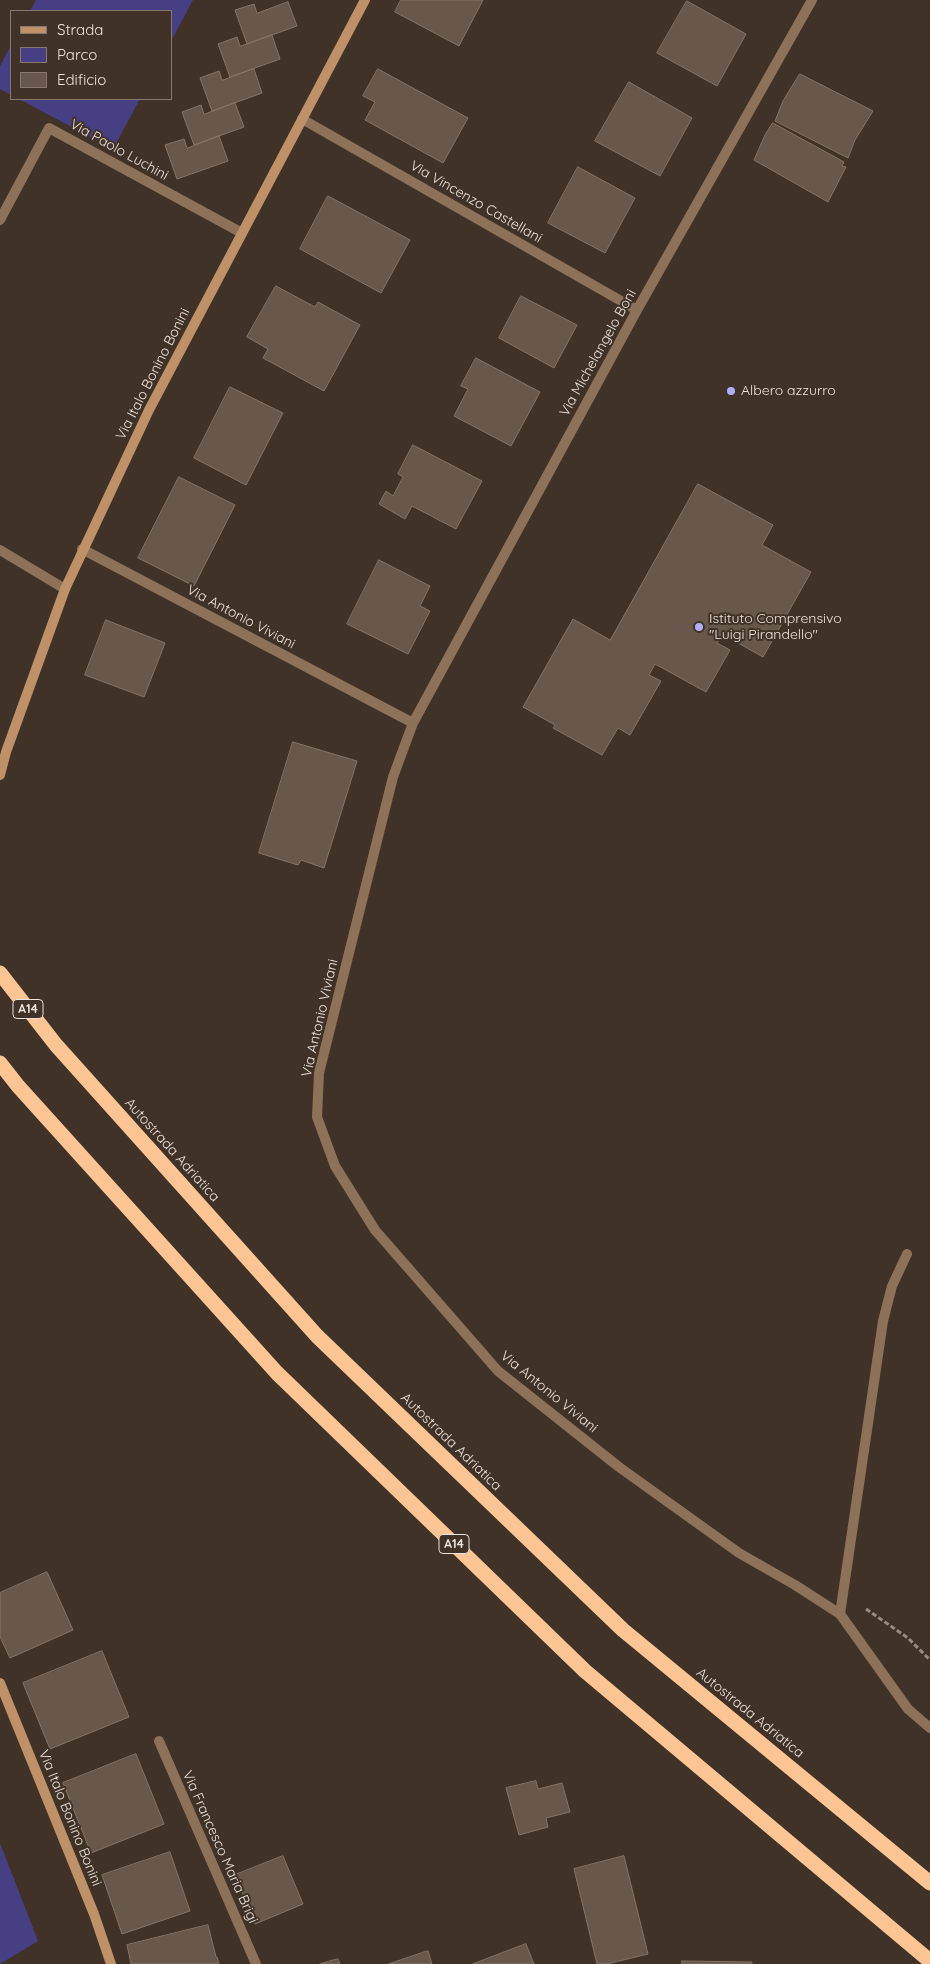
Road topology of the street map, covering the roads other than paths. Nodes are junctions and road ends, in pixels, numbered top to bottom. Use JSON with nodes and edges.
{"nodes":[{"id":1,"x":365,"y":0,"type":"edge"},
{"id":2,"x":812,"y":0,"type":"edge"},
{"id":3,"x":302,"y":119,"type":"junction"},
{"id":4,"x":0,"y":220,"type":"edge"},
{"id":5,"x":242,"y":233,"type":"junction"},
{"id":6,"x":637,"y":310,"type":"junction"},
{"id":7,"x":0,"y":550,"type":"edge"},
{"id":8,"x":82,"y":550,"type":"junction"},
{"id":9,"x":65,"y":589,"type":"junction"},
{"id":10,"x":413,"y":723,"type":"junction"},
{"id":11,"x":0,"y":775,"type":"edge"},
{"id":12,"x":0,"y":973,"type":"edge"},
{"id":13,"x":0,"y":1063,"type":"edge"},
{"id":14,"x":908,"y":1254,"type":"dead end"},
{"id":15,"x":840,"y":1614,"type":"junction"},
{"id":16,"x":0,"y":1683,"type":"edge"},
{"id":17,"x":930,"y":1728,"type":"edge"},
{"id":18,"x":159,"y":1741,"type":"dead end"},
{"id":19,"x":930,"y":1883,"type":"edge"},
{"id":20,"x":930,"y":1961,"type":"edge"},
{"id":21,"x":111,"y":1964,"type":"edge"},
{"id":22,"x":256,"y":1964,"type":"edge"}],
"edges":[{"from":1,"to":3,"type":"main road","name":"Via Italo Bonino Bonini"},
{"from":2,"to":6,"type":"street","name":"Via Michelangelo Boni"},
{"from":3,"to":5,"type":"main road","name":"Via Italo Bonino Bonini"},
{"from":3,"to":6,"type":"street","name":"Via Vincenzo Castellani"},
{"from":4,"to":5,"type":"street","name":"Via Paolo Luchini"},
{"from":5,"to":8,"type":"main road","name":"Via Italo Bonino Bonini"},
{"from":6,"to":10,"type":"street","name":"Via Michelangelo Boni"},
{"from":7,"to":9,"type":"street"},
{"from":8,"to":9,"type":"main road","name":"Via Italo Bonino Bonini"},
{"from":8,"to":10,"type":"street","name":"Via Antonio Viviani"},
{"from":9,"to":11,"type":"main road","name":"Via Italo Bonino Bonini"},
{"from":10,"to":15,"type":"street","name":"Via Antonio Viviani"},
{"from":12,"to":19,"type":"highway","name":"Autostrada Adriatica","number":"A14"},
{"from":13,"to":20,"type":"highway","number":"A14"},
{"from":14,"to":15,"type":"street"},
{"from":15,"to":17,"type":"street","name":"Via Antonio Viviani"},
{"from":16,"to":21,"type":"main road","name":"Via Italo Bonino Bonini"},
{"from":18,"to":22,"type":"street","name":"Via Francesco Maria Brigi"}]}
